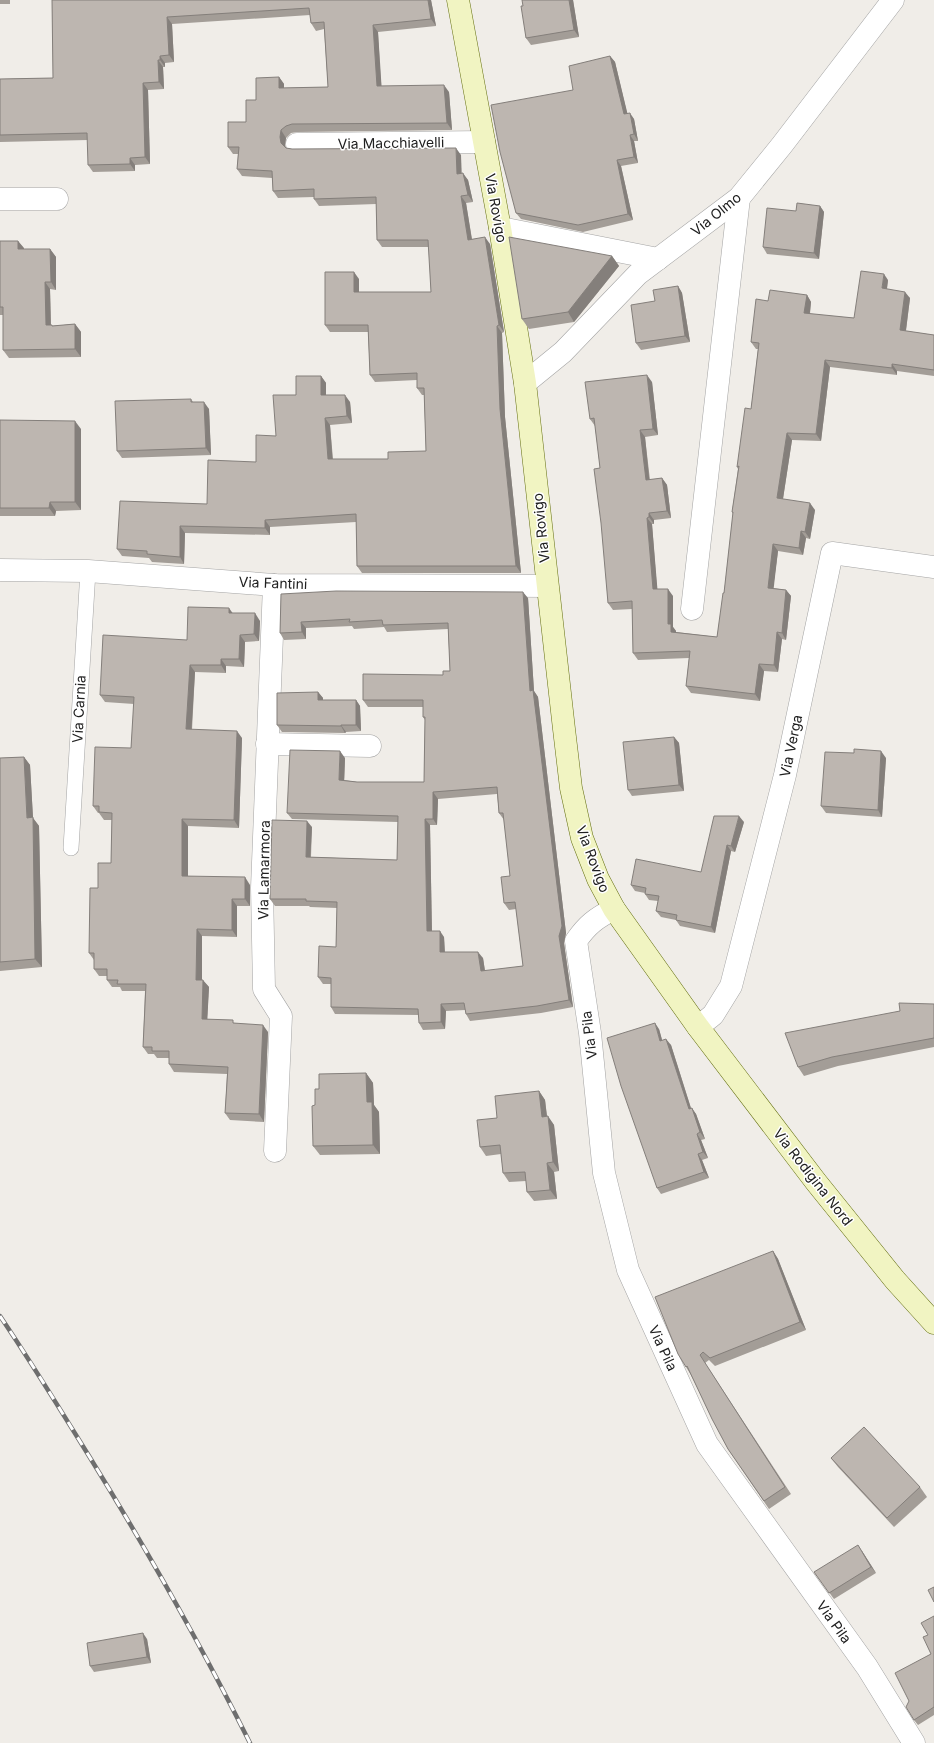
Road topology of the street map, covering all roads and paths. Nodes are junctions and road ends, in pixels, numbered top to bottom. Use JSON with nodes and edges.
{"nodes":[{"id":1,"x":458,"y":0,"type":"edge"},
{"id":2,"x":893,"y":0,"type":"edge"},
{"id":3,"x":484,"y":142,"type":"junction"},
{"id":4,"x":297,"y":144,"type":"dead end"},
{"id":5,"x":738,"y":198,"type":"junction"},
{"id":6,"x":0,"y":199,"type":"edge"},
{"id":7,"x":57,"y":199,"type":"dead end"},
{"id":8,"x":500,"y":228,"type":"junction"},
{"id":9,"x":658,"y":259,"type":"junction"},
{"id":10,"x":525,"y":383,"type":"junction"},
{"id":11,"x":934,"y":567,"type":"edge"},
{"id":12,"x":0,"y":570,"type":"edge"},
{"id":13,"x":88,"y":570,"type":"junction"},
{"id":14,"x":274,"y":585,"type":"junction"},
{"id":15,"x":547,"y":586,"type":"junction"},
{"id":16,"x":692,"y":609,"type":"dead end"},
{"id":17,"x":267,"y":744,"type":"junction"},
{"id":18,"x":370,"y":746,"type":"dead end"},
{"id":19,"x":71,"y":848,"type":"dead end"},
{"id":20,"x":614,"y":909,"type":"junction"},
{"id":21,"x":698,"y":1027,"type":"junction"},
{"id":22,"x":275,"y":1150,"type":"dead end"},
{"id":23,"x":934,"y":1323,"type":"edge"},
{"id":24,"x":914,"y":1743,"type":"edge"}],
"edges":[{"from":1,"to":3,"type":"main road","name":"Via Rovigo"},
{"from":2,"to":5,"type":"street","name":"Via Olmo"},
{"from":3,"to":4,"type":"street","name":"Via Macchiavelli"},
{"from":3,"to":8,"type":"main road","name":"Via Rovigo"},
{"from":5,"to":9,"type":"street","name":"Via Olmo"},
{"from":5,"to":16,"type":"street"},
{"from":6,"to":7,"type":"street"},
{"from":8,"to":9,"type":"street"},
{"from":8,"to":10,"type":"main road","name":"Via Rovigo"},
{"from":9,"to":10,"type":"street","name":"Via Olmo"},
{"from":10,"to":15,"type":"main road","name":"Via Rovigo"},
{"from":11,"to":21,"type":"street","name":"Via Verga"},
{"from":12,"to":13,"type":"street","name":"Via Fantini"},
{"from":13,"to":14,"type":"street","name":"Via Fantini"},
{"from":13,"to":19,"type":"lane","name":"Via Carnia"},
{"from":14,"to":15,"type":"street","name":"Via Fantini"},
{"from":14,"to":17,"type":"street","name":"Via Lamarmora"},
{"from":15,"to":20,"type":"main road","name":"Via Rovigo"},
{"from":17,"to":18,"type":"street"},
{"from":17,"to":22,"type":"street","name":"Via Lamarmora"},
{"from":20,"to":21,"type":"main road","name":"Via Rovigo"},
{"from":20,"to":24,"type":"street","name":"Via Pila"},
{"from":21,"to":23,"type":"main road","name":"Via Rodigina Nord"}]}
